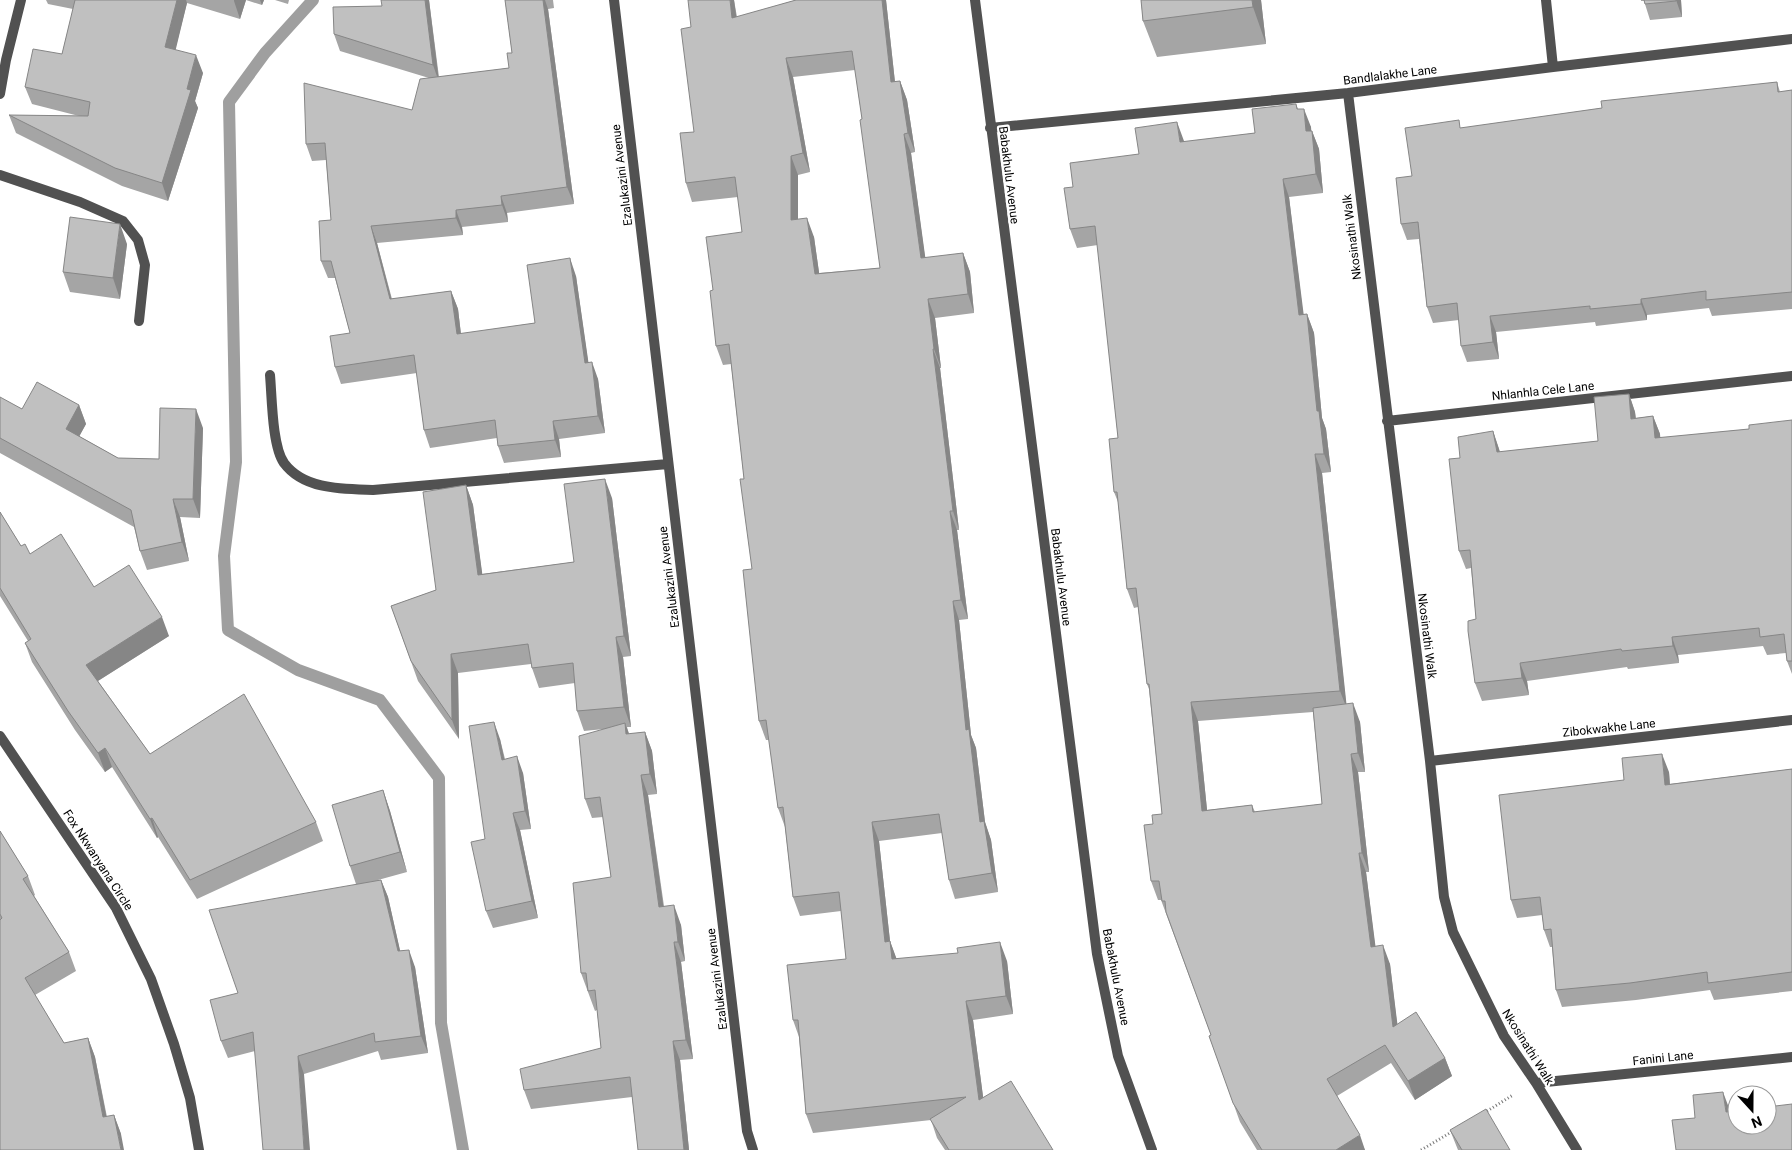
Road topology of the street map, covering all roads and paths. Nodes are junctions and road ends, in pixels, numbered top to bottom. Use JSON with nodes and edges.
{"nodes":[{"id":1,"x":21,"y":0,"type":"edge"},
{"id":2,"x":614,"y":0,"type":"edge"},
{"id":3,"x":975,"y":0,"type":"edge"},
{"id":4,"x":1546,"y":0,"type":"edge"},
{"id":5,"x":1792,"y":39,"type":"edge"},
{"id":6,"x":1553,"y":67,"type":"junction"},
{"id":7,"x":1348,"y":93,"type":"junction"},
{"id":8,"x":0,"y":94,"type":"edge"},
{"id":9,"x":990,"y":128,"type":"junction"},
{"id":10,"x":0,"y":175,"type":"edge"},
{"id":11,"x":140,"y":321,"type":"dead end"},
{"id":12,"x":270,"y":375,"type":"dead end"},
{"id":13,"x":1792,"y":376,"type":"edge"},
{"id":14,"x":1387,"y":421,"type":"junction"},
{"id":15,"x":668,"y":464,"type":"junction"},
{"id":16,"x":1792,"y":720,"type":"edge"},
{"id":17,"x":0,"y":736,"type":"edge"},
{"id":18,"x":1430,"y":761,"type":"junction"},
{"id":19,"x":1792,"y":1057,"type":"edge"},
{"id":20,"x":1536,"y":1083,"type":"junction"},
{"id":21,"x":1480,"y":1116,"type":"edge"},
{"id":22,"x":1463,"y":1126,"type":"edge"},
{"id":23,"x":199,"y":1150,"type":"edge"},
{"id":24,"x":753,"y":1150,"type":"edge"},
{"id":25,"x":1152,"y":1150,"type":"edge"},
{"id":26,"x":1421,"y":1150,"type":"edge"},
{"id":27,"x":1577,"y":1150,"type":"edge"}],
"edges":[{"from":1,"to":8,"type":"street"},
{"from":2,"to":15,"type":"street","name":"Ezalukazini Avenue"},
{"from":3,"to":9,"type":"street","name":"Babakhulu Avenue"},
{"from":4,"to":6,"type":"street"},
{"from":5,"to":6,"type":"street","name":"Bandlalakhe Lane"},
{"from":6,"to":7,"type":"street","name":"Bandlalakhe Lane"},
{"from":7,"to":9,"type":"street","name":"Bandlalakhe Lane"},
{"from":7,"to":14,"type":"street","name":"Nkosinathi Walk"},
{"from":9,"to":25,"type":"street","name":"Babakhulu Avenue"},
{"from":10,"to":11,"type":"street"},
{"from":12,"to":15,"type":"street"},
{"from":13,"to":14,"type":"street","name":"Nhlanhla Cele Lane"},
{"from":14,"to":18,"type":"street","name":"Nkosinathi Walk"},
{"from":15,"to":24,"type":"street","name":"Ezalukazini Avenue"},
{"from":16,"to":18,"type":"street","name":"Zibokwakhe Lane"},
{"from":17,"to":23,"type":"street","name":"Fox Nkwanyana Circle"},
{"from":18,"to":20,"type":"street","name":"Nkosinathi Walk"},
{"from":19,"to":20,"type":"street","name":"Fanini Lane"},
{"from":20,"to":21,"type":"path"},
{"from":20,"to":27,"type":"street","name":"Nkosinathi Walk"},
{"from":22,"to":26,"type":"path"}]}
